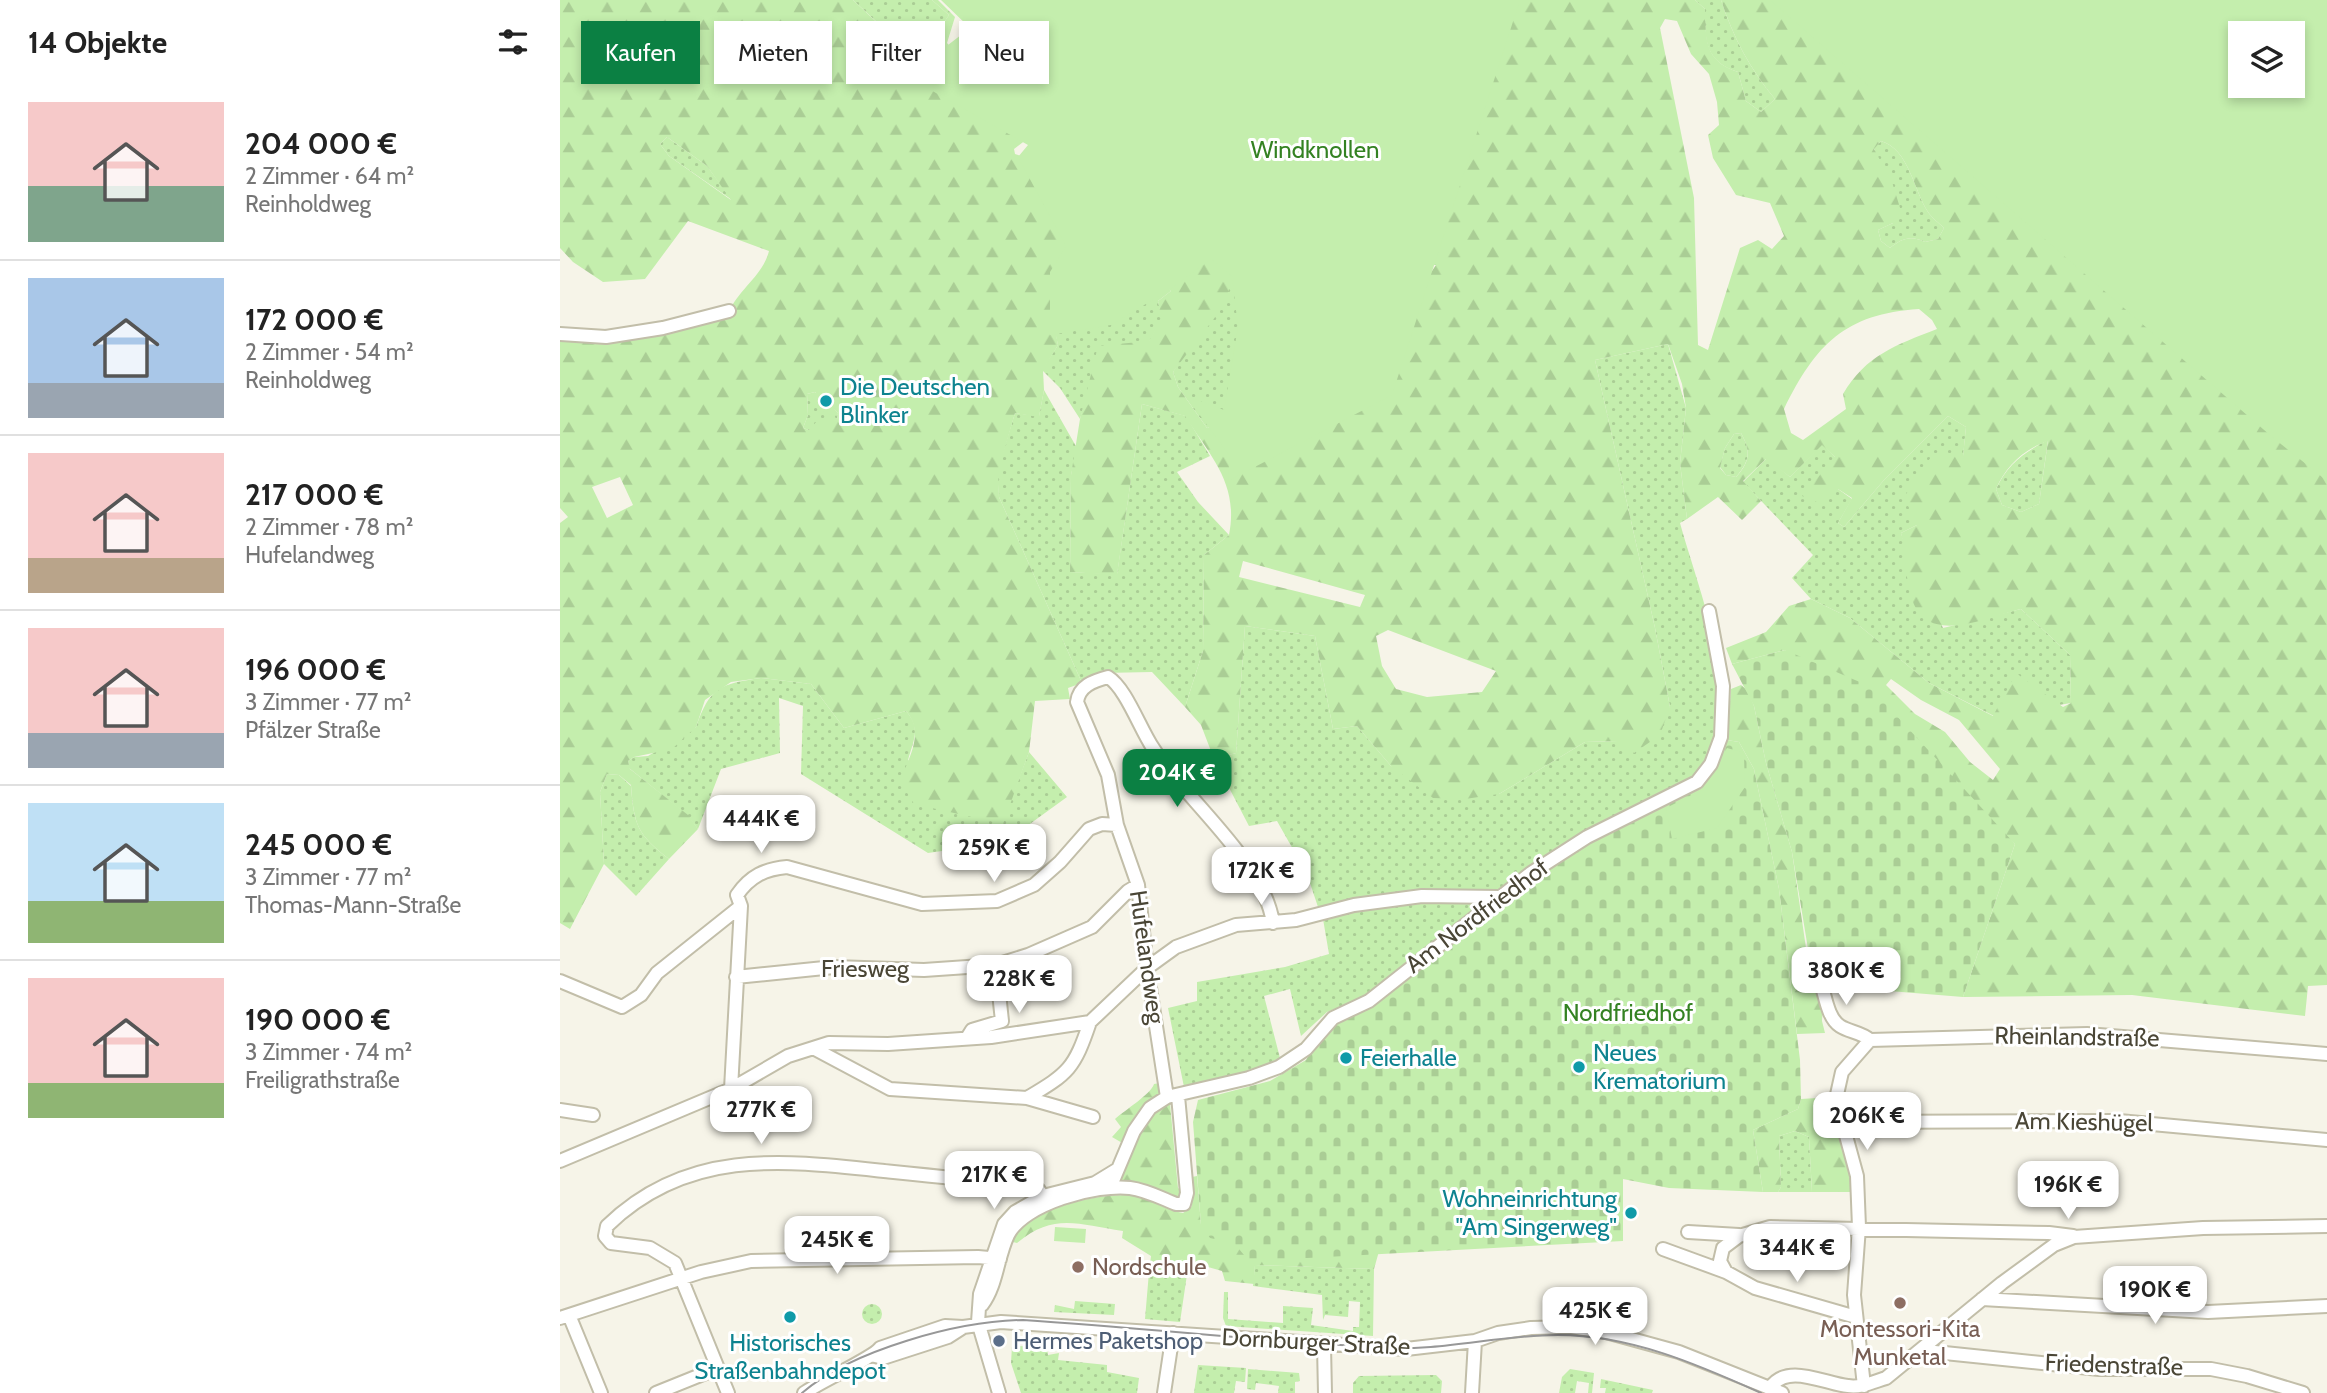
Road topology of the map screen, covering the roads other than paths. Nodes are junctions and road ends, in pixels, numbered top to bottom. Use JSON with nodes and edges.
{"nodes":[{"id":1,"x":729,"y":312,"type":"dead end"},
{"id":2,"x":560,"y":334,"type":"edge"},
{"id":3,"x":1709,"y":611,"type":"dead end"},
{"id":4,"x":1117,"y":825,"type":"junction"},
{"id":5,"x":1138,"y":885,"type":"junction"},
{"id":6,"x":1499,"y":897,"type":"junction"},
{"id":7,"x":741,"y":906,"type":"junction"},
{"id":8,"x":1273,"y":923,"type":"junction"},
{"id":9,"x":996,"y":965,"type":"junction"},
{"id":10,"x":1147,"y":968,"type":"junction"},
{"id":11,"x":1818,"y":975,"type":"dead end"},
{"id":12,"x":736,"y":977,"type":"junction"},
{"id":13,"x":560,"y":981,"type":"edge"},
{"id":14,"x":1090,"y":1023,"type":"junction"},
{"id":15,"x":967,"y":1038,"type":"junction"},
{"id":16,"x":1870,"y":1040,"type":"junction"},
{"id":17,"x":813,"y":1048,"type":"junction"},
{"id":18,"x":2327,"y":1054,"type":"edge"},
{"id":19,"x":731,"y":1089,"type":"junction"},
{"id":20,"x":1173,"y":1097,"type":"junction"},
{"id":21,"x":1027,"y":1098,"type":"junction"},
{"id":22,"x":560,"y":1110,"type":"edge"},
{"id":23,"x":593,"y":1115,"type":"dead end"},
{"id":24,"x":1093,"y":1117,"type":"dead end"},
{"id":25,"x":1840,"y":1122,"type":"junction"},
{"id":26,"x":2327,"y":1140,"type":"edge"},
{"id":27,"x":560,"y":1161,"type":"edge"},
{"id":28,"x":1121,"y":1167,"type":"junction"},
{"id":29,"x":1110,"y":1188,"type":"junction"},
{"id":30,"x":1043,"y":1196,"type":"junction"},
{"id":31,"x":2327,"y":1226,"type":"edge"},
{"id":32,"x":1859,"y":1227,"type":"junction"},
{"id":33,"x":1688,"y":1232,"type":"dead end"},
{"id":34,"x":1740,"y":1236,"type":"junction"},
{"id":35,"x":2074,"y":1237,"type":"junction"},
{"id":36,"x":1663,"y":1249,"type":"dead end"},
{"id":37,"x":995,"y":1258,"type":"junction"},
{"id":38,"x":1726,"y":1272,"type":"junction"},
{"id":39,"x":681,"y":1278,"type":"junction"},
{"id":40,"x":1982,"y":1299,"type":"junction"},
{"id":41,"x":2327,"y":1306,"type":"edge"},
{"id":42,"x":565,"y":1317,"type":"edge"},
{"id":43,"x":1856,"y":1317,"type":"junction"},
{"id":44,"x":978,"y":1324,"type":"junction"},
{"id":45,"x":1172,"y":1333,"type":"junction"},
{"id":46,"x":1475,"y":1341,"type":"junction"},
{"id":47,"x":1324,"y":1346,"type":"junction"},
{"id":48,"x":1923,"y":1348,"type":"junction"},
{"id":49,"x":718,"y":1368,"type":"junction"},
{"id":50,"x":1864,"y":1386,"type":"junction"},
{"id":51,"x":1776,"y":1390,"type":"edge"},
{"id":52,"x":601,"y":1393,"type":"edge"},
{"id":53,"x":656,"y":1393,"type":"edge"},
{"id":54,"x":728,"y":1393,"type":"edge"},
{"id":55,"x":804,"y":1393,"type":"edge"},
{"id":56,"x":999,"y":1393,"type":"edge"},
{"id":57,"x":1164,"y":1393,"type":"edge"},
{"id":58,"x":1325,"y":1393,"type":"edge"},
{"id":59,"x":1472,"y":1393,"type":"edge"},
{"id":60,"x":2303,"y":1393,"type":"edge"}],
"edges":[{"from":1,"to":2,"type":"street"},
{"from":3,"to":6,"type":"street","name":"Am Nordfriedhof"},
{"from":4,"to":5,"type":"street","name":"Hufelandweg"},
{"from":4,"to":7,"type":"street"},
{"from":4,"to":8,"type":"street","name":"Hufelandweg"},
{"from":5,"to":9,"type":"street","name":"Friesweg"},
{"from":5,"to":10,"type":"street","name":"Hufelandweg"},
{"from":6,"to":8,"type":"street"},
{"from":6,"to":20,"type":"street","name":"Am Nordfriedhof"},
{"from":7,"to":12,"type":"street"},
{"from":7,"to":13,"type":"street"},
{"from":8,"to":10,"type":"street"},
{"from":9,"to":12,"type":"street","name":"Friesweg"},
{"from":9,"to":15,"type":"street"},
{"from":10,"to":14,"type":"street"},
{"from":10,"to":20,"type":"street","name":"Hufelandweg"},
{"from":11,"to":16,"type":"street"},
{"from":12,"to":19,"type":"street"},
{"from":14,"to":15,"type":"street"},
{"from":14,"to":21,"type":"street"},
{"from":15,"to":17,"type":"street"},
{"from":16,"to":18,"type":"street","name":"Rheinlandstraße"},
{"from":16,"to":25,"type":"street"},
{"from":17,"to":19,"type":"street"},
{"from":17,"to":21,"type":"street"},
{"from":19,"to":27,"type":"street"},
{"from":20,"to":28,"type":"street"},
{"from":20,"to":29,"type":"street","name":"Hufelandweg"},
{"from":21,"to":24,"type":"street"},
{"from":22,"to":23,"type":"street"},
{"from":25,"to":26,"type":"street","name":"Am Kieshügel"},
{"from":25,"to":32,"type":"street"},
{"from":28,"to":29,"type":"street"},
{"from":28,"to":30,"type":"street","name":"Hufelandweg"},
{"from":29,"to":37,"type":"street","name":"Hufelandweg"},
{"from":30,"to":37,"type":"street","name":"Hufelandweg"},
{"from":30,"to":39,"type":"street"},
{"from":31,"to":35,"type":"street"},
{"from":32,"to":34,"type":"street"},
{"from":32,"to":35,"type":"street"},
{"from":32,"to":43,"type":"street"},
{"from":33,"to":34,"type":"street"},
{"from":34,"to":38,"type":"street"},
{"from":35,"to":40,"type":"street"},
{"from":36,"to":38,"type":"street"},
{"from":37,"to":39,"type":"street"},
{"from":37,"to":44,"type":"street","name":"Hufelandweg"},
{"from":38,"to":43,"type":"street"},
{"from":39,"to":42,"type":"street"},
{"from":39,"to":49,"type":"street"},
{"from":40,"to":41,"type":"street"},
{"from":40,"to":48,"type":"street"},
{"from":42,"to":52,"type":"street"},
{"from":43,"to":50,"type":"street"},
{"from":44,"to":45,"type":"street","name":"Dornburger Straße"},
{"from":44,"to":55,"type":"street","name":"Dornburger Straße"},
{"from":44,"to":56,"type":"street"},
{"from":45,"to":47,"type":"street","name":"Dornburger Straße"},
{"from":45,"to":57,"type":"street"},
{"from":46,"to":47,"type":"street","name":"Dornburger Straße"},
{"from":46,"to":51,"type":"street","name":"Dornburger Straße"},
{"from":46,"to":59,"type":"street"},
{"from":47,"to":58,"type":"street"},
{"from":48,"to":50,"type":"street"},
{"from":48,"to":60,"type":"street","name":"Friedenstraße"},
{"from":49,"to":53,"type":"street"},
{"from":49,"to":54,"type":"street"},
{"from":50,"to":51,"type":"street"}]}
